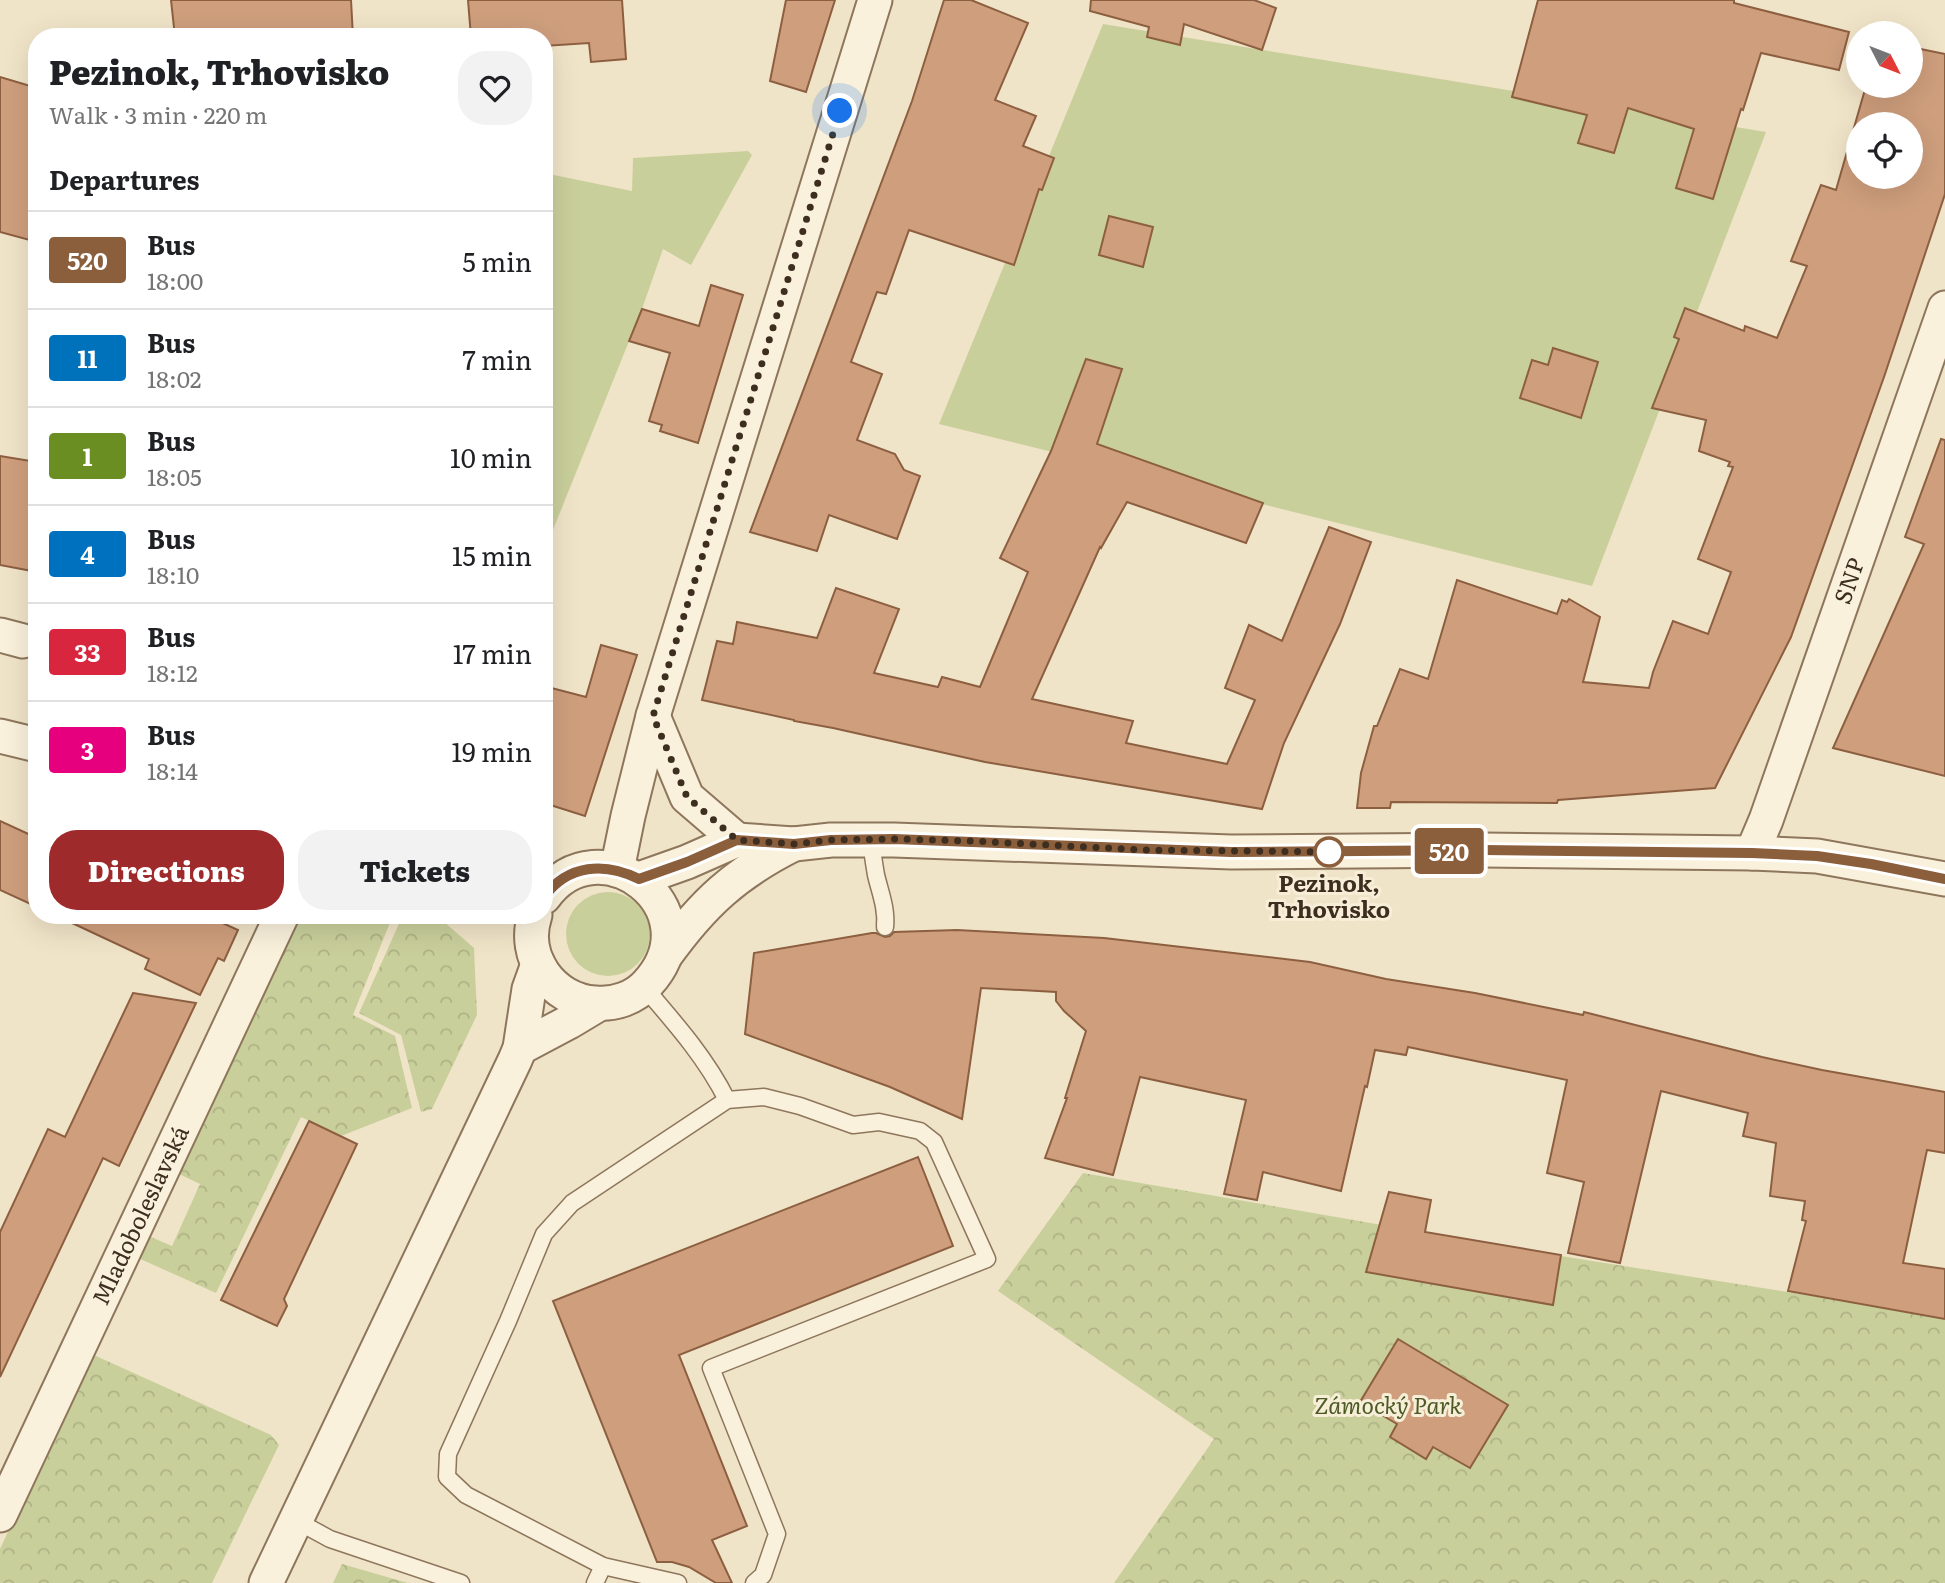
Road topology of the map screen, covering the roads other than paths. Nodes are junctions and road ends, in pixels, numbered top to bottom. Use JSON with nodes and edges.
{"nodes":[{"id":1,"x":875,"y":0,"type":"edge"},
{"id":2,"x":1945,"y":308,"type":"edge"},
{"id":3,"x":653,"y":716,"type":"junction"},
{"id":4,"x":0,"y":736,"type":"edge"},
{"id":5,"x":28,"y":743,"type":"edge"},
{"id":6,"x":737,"y":840,"type":"junction"},
{"id":7,"x":871,"y":840,"type":"junction"},
{"id":8,"x":794,"y":844,"type":"junction"},
{"id":9,"x":1752,"y":853,"type":"junction"},
{"id":10,"x":558,"y":870,"type":"edge"},
{"id":11,"x":628,"y":875,"type":"junction"},
{"id":12,"x":1945,"y":879,"type":"edge"},
{"id":13,"x":553,"y":887,"type":"edge"},
{"id":14,"x":278,"y":924,"type":"edge"},
{"id":15,"x":885,"y":927,"type":"dead end"},
{"id":16,"x":529,"y":933,"type":"edge"},
{"id":17,"x":665,"y":956,"type":"junction"},
{"id":18,"x":644,"y":987,"type":"junction"},
{"id":19,"x":599,"y":1004,"type":"junction"},
{"id":20,"x":520,"y":1048,"type":"junction"},
{"id":21,"x":727,"y":1100,"type":"junction"},
{"id":22,"x":0,"y":1515,"type":"edge"},
{"id":23,"x":295,"y":1520,"type":"junction"},
{"id":24,"x":603,"y":1566,"type":"junction"},
{"id":25,"x":265,"y":1583,"type":"edge"},
{"id":26,"x":461,"y":1583,"type":"edge"},
{"id":27,"x":595,"y":1583,"type":"edge"},
{"id":28,"x":678,"y":1583,"type":"edge"},
{"id":29,"x":754,"y":1583,"type":"edge"}],
"edges":[{"from":1,"to":3,"type":"street"},
{"from":2,"to":9,"type":"street","name":"SNP"},
{"from":3,"to":6,"type":"street"},
{"from":3,"to":11,"type":"street"},
{"from":4,"to":5,"type":"street"},
{"from":6,"to":8,"type":"street"},
{"from":6,"to":11,"type":"street"},
{"from":7,"to":8,"type":"street"},
{"from":7,"to":9,"type":"street"},
{"from":7,"to":15,"type":"lane"},
{"from":8,"to":17,"type":"street"},
{"from":9,"to":12,"type":"street"},
{"from":10,"to":11,"type":"street"},
{"from":10,"to":13,"type":"street"},
{"from":11,"to":17,"type":"street"},
{"from":14,"to":22,"type":"street","name":"Mladoboleslavská"},
{"from":16,"to":19,"type":"street"},
{"from":16,"to":20,"type":"street"},
{"from":17,"to":18,"type":"street"},
{"from":18,"to":19,"type":"street"},
{"from":18,"to":21,"type":"lane"},
{"from":19,"to":20,"type":"street"},
{"from":20,"to":23,"type":"street"},
{"from":21,"to":24,"type":"lane"},
{"from":21,"to":29,"type":"lane"},
{"from":23,"to":25,"type":"street"},
{"from":23,"to":26,"type":"lane"},
{"from":24,"to":27,"type":"lane"},
{"from":24,"to":28,"type":"lane"}]}
